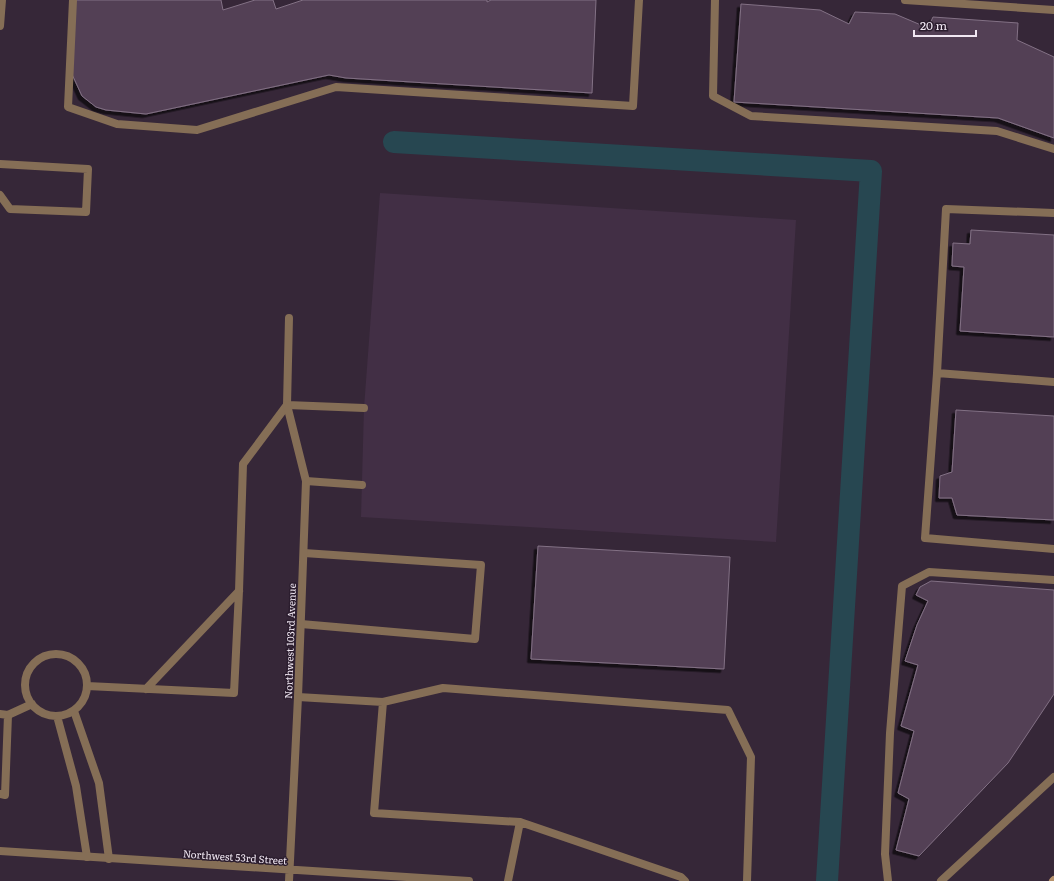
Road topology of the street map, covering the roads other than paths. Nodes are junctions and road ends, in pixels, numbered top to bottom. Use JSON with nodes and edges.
{"nodes":[{"id":1,"x":2,"y":0,"type":"edge"},
{"id":2,"x":73,"y":0,"type":"edge"},
{"id":3,"x":639,"y":0,"type":"edge"},
{"id":4,"x":715,"y":0,"type":"edge"},
{"id":5,"x":905,"y":0,"type":"edge"},
{"id":6,"x":1054,"y":10,"type":"edge"},
{"id":7,"x":0,"y":26,"type":"edge"},
{"id":8,"x":1054,"y":148,"type":"edge"},
{"id":9,"x":0,"y":164,"type":"edge"},
{"id":10,"x":0,"y":195,"type":"edge"},
{"id":11,"x":1054,"y":213,"type":"edge"},
{"id":12,"x":289,"y":318,"type":"dead end"},
{"id":13,"x":937,"y":373,"type":"junction"},
{"id":14,"x":1054,"y":382,"type":"edge"},
{"id":15,"x":287,"y":405,"type":"junction"},
{"id":16,"x":364,"y":408,"type":"dead end"},
{"id":17,"x":306,"y":481,"type":"junction"},
{"id":18,"x":362,"y":485,"type":"dead end"},
{"id":19,"x":1054,"y":549,"type":"edge"},
{"id":20,"x":304,"y":553,"type":"junction"},
{"id":21,"x":1054,"y":580,"type":"edge"},
{"id":22,"x":239,"y":591,"type":"junction"},
{"id":23,"x":301,"y":624,"type":"junction"},
{"id":24,"x":87,"y":686,"type":"junction"},
{"id":25,"x":146,"y":689,"type":"junction"},
{"id":26,"x":298,"y":697,"type":"junction"},
{"id":27,"x":383,"y":702,"type":"junction"},
{"id":28,"x":32,"y":704,"type":"junction"},
{"id":29,"x":74,"y":711,"type":"junction"},
{"id":30,"x":4,"y":714,"type":"edge"},
{"id":31,"x":57,"y":716,"type":"junction"},
{"id":32,"x":1054,"y":777,"type":"edge"},
{"id":33,"x":0,"y":794,"type":"edge"},
{"id":34,"x":520,"y":822,"type":"junction"},
{"id":35,"x":0,"y":852,"type":"edge"},
{"id":36,"x":87,"y":857,"type":"junction"},
{"id":37,"x":109,"y":859,"type":"junction"},
{"id":38,"x":289,"y":870,"type":"junction"},
{"id":39,"x":289,"y":881,"type":"edge"},
{"id":40,"x":469,"y":881,"type":"edge"},
{"id":41,"x":508,"y":881,"type":"edge"},
{"id":42,"x":685,"y":881,"type":"edge"},
{"id":43,"x":747,"y":881,"type":"edge"},
{"id":44,"x":888,"y":881,"type":"edge"},
{"id":45,"x":941,"y":881,"type":"edge"}],
"edges":[{"from":1,"to":7,"type":"street"},
{"from":2,"to":3,"type":"street"},
{"from":4,"to":8,"type":"street"},
{"from":5,"to":6,"type":"street"},
{"from":9,"to":10,"type":"street"},
{"from":11,"to":13,"type":"street"},
{"from":12,"to":15,"type":"street","name":"Northwest 103rd Avenue"},
{"from":13,"to":14,"type":"street"},
{"from":13,"to":19,"type":"street"},
{"from":15,"to":16,"type":"street"},
{"from":15,"to":17,"type":"street","name":"Northwest 103rd Avenue"},
{"from":15,"to":22,"type":"street"},
{"from":17,"to":18,"type":"street"},
{"from":17,"to":20,"type":"street","name":"Northwest 103rd Avenue"},
{"from":20,"to":23,"type":"street","name":"Northwest 103rd Avenue"},
{"from":20,"to":23,"type":"street"},
{"from":21,"to":44,"type":"street"},
{"from":22,"to":25,"type":"street"},
{"from":22,"to":25,"type":"street"},
{"from":23,"to":26,"type":"street","name":"Northwest 103rd Avenue"},
{"from":24,"to":25,"type":"street"},
{"from":24,"to":28,"type":"street"},
{"from":24,"to":29,"type":"street"},
{"from":26,"to":27,"type":"street"},
{"from":26,"to":38,"type":"street","name":"Northwest 103rd Avenue"},
{"from":27,"to":34,"type":"street"},
{"from":27,"to":43,"type":"street"},
{"from":28,"to":30,"type":"street"},
{"from":28,"to":31,"type":"street"},
{"from":29,"to":31,"type":"street"},
{"from":29,"to":37,"type":"street"},
{"from":30,"to":33,"type":"street"},
{"from":31,"to":36,"type":"street"},
{"from":32,"to":45,"type":"street"},
{"from":34,"to":41,"type":"street"},
{"from":34,"to":42,"type":"street"},
{"from":35,"to":36,"type":"street","name":"Northwest 53rd Street"},
{"from":36,"to":37,"type":"street","name":"Northwest 53rd Street"},
{"from":37,"to":38,"type":"street","name":"Northwest 53rd Street"},
{"from":38,"to":39,"type":"street","name":"Northwest 103rd Avenue"},
{"from":38,"to":40,"type":"street","name":"Northwest 53rd Street"}]}
